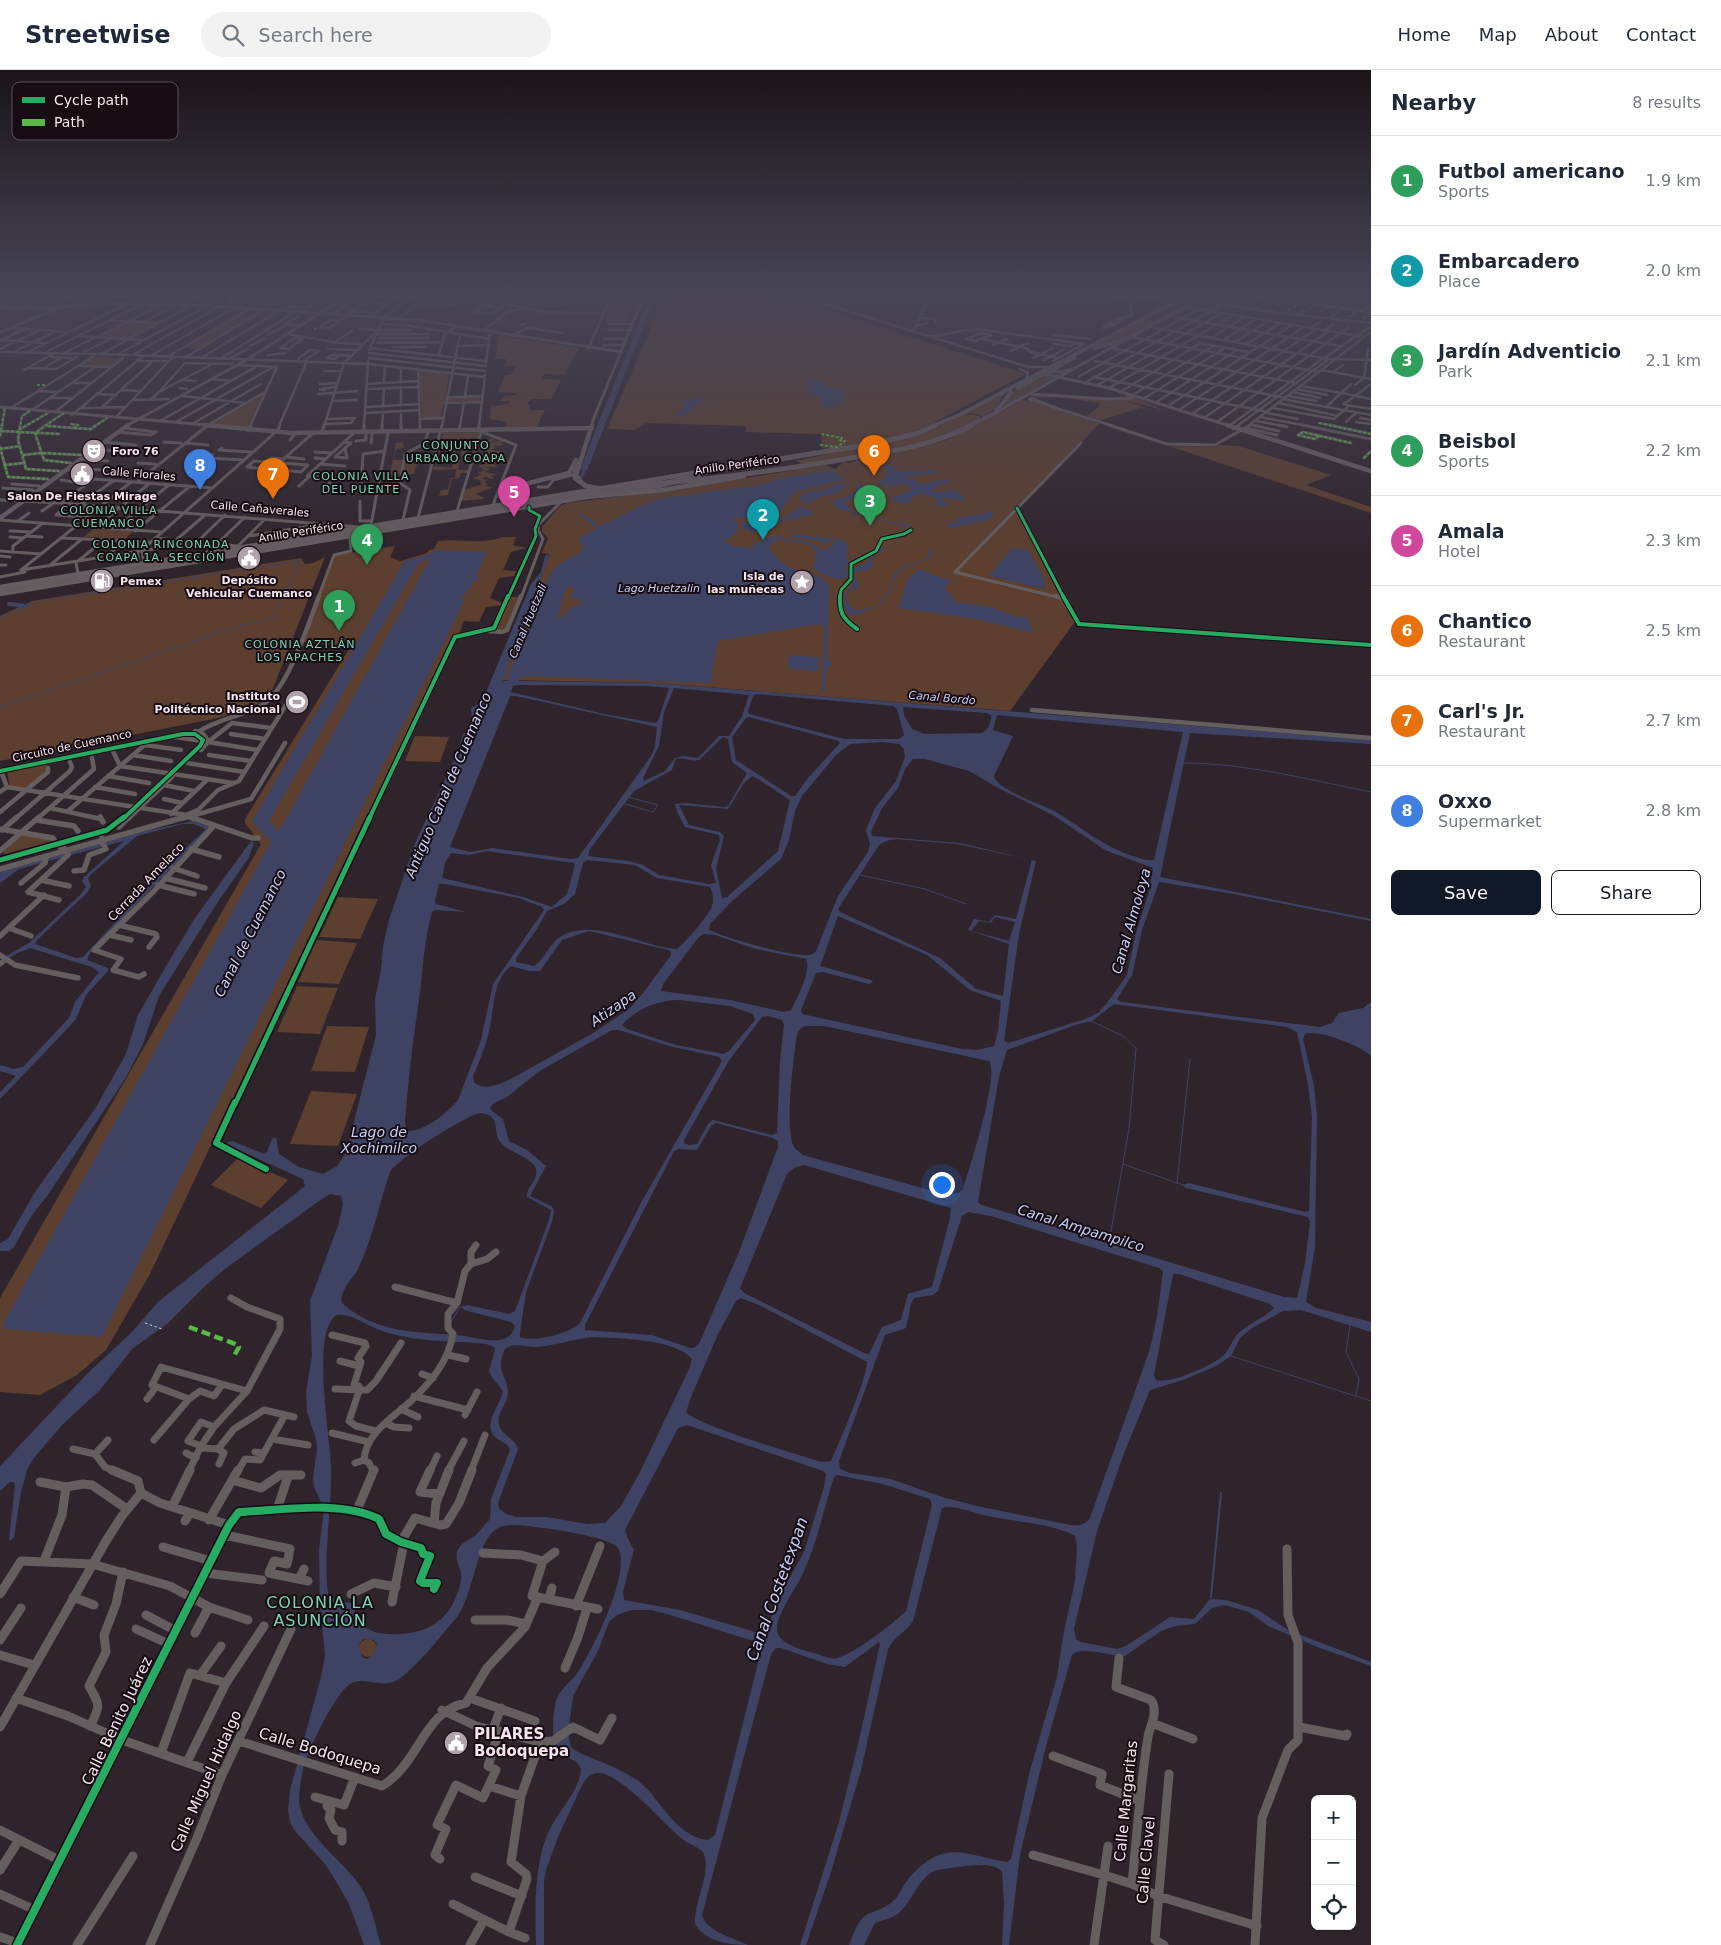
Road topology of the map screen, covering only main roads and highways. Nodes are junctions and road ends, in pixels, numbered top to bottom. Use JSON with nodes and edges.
{"nodes":[{"id":1,"x":199,"y":380,"type":"edge"},
{"id":2,"x":209,"y":380,"type":"edge"},
{"id":3,"x":610,"y":380,"type":"edge"},
{"id":4,"x":1023,"y":380,"type":"edge"},
{"id":5,"x":1026,"y":380,"type":"edge"},
{"id":6,"x":1032,"y":380,"type":"edge"},
{"id":7,"x":1053,"y":380,"type":"edge"},
{"id":8,"x":1071,"y":380,"type":"edge"},
{"id":9,"x":1008,"y":389,"type":"junction"},
{"id":10,"x":1029,"y":397,"type":"junction"},
{"id":11,"x":1129,"y":397,"type":"junction"},
{"id":12,"x":1141,"y":399,"type":"junction"},
{"id":13,"x":2,"y":408,"type":"edge"},
{"id":14,"x":31,"y":411,"type":"junction"},
{"id":15,"x":995,"y":413,"type":"junction"},
{"id":16,"x":68,"y":414,"type":"junction"},
{"id":17,"x":959,"y":415,"type":"junction"},
{"id":18,"x":135,"y":420,"type":"junction"},
{"id":19,"x":982,"y":420,"type":"junction"},
{"id":20,"x":205,"y":426,"type":"junction"},
{"id":21,"x":589,"y":428,"type":"junction"},
{"id":22,"x":1238,"y":430,"type":"junction"},
{"id":23,"x":440,"y":431,"type":"junction"},
{"id":24,"x":481,"y":431,"type":"junction"},
{"id":25,"x":275,"y":432,"type":"junction"},
{"id":26,"x":367,"y":434,"type":"junction"},
{"id":27,"x":81,"y":457,"type":"junction"},
{"id":28,"x":576,"y":462,"type":"junction"},
{"id":29,"x":70,"y":465,"type":"junction"},
{"id":30,"x":800,"y":467,"type":"junction"},
{"id":31,"x":718,"y":469,"type":"junction"},
{"id":32,"x":1371,"y":472,"type":"edge"},
{"id":33,"x":639,"y":487,"type":"junction"},
{"id":34,"x":602,"y":488,"type":"junction"},
{"id":35,"x":560,"y":498,"type":"junction"},
{"id":36,"x":21,"y":500,"type":"junction"},
{"id":37,"x":514,"y":500,"type":"junction"},
{"id":38,"x":0,"y":517,"type":"edge"},
{"id":39,"x":373,"y":525,"type":"junction"},
{"id":40,"x":392,"y":530,"type":"joint"},
{"id":41,"x":350,"y":536,"type":"junction"},
{"id":42,"x":288,"y":539,"type":"junction"},
{"id":43,"x":270,"y":547,"type":"junction"},
{"id":44,"x":207,"y":555,"type":"junction"},
{"id":45,"x":233,"y":556,"type":"junction"},
{"id":46,"x":15,"y":585,"type":"junction"},
{"id":47,"x":27,"y":590,"type":"joint"},
{"id":48,"x":1,"y":591,"type":"edge"}],
"edges":[{"from":1,"to":18,"type":"main road"},
{"from":2,"to":18,"type":"main road"},
{"from":3,"to":21,"type":"main road"},
{"from":4,"to":9,"type":"highway"},
{"from":5,"to":9,"type":"highway"},
{"from":6,"to":15,"type":"highway","bridge":true},
{"from":7,"to":10,"type":"main road"},
{"from":8,"to":11,"type":"main road"},
{"from":9,"to":17,"type":"highway","name":"Anillo Periférico"},
{"from":10,"to":11,"type":"main road"},
{"from":10,"to":15,"type":"main road"},
{"from":11,"to":12,"type":"main road"},
{"from":12,"to":22,"type":"main road"},
{"from":12,"to":22,"type":"main road"},
{"from":13,"to":14,"type":"main road"},
{"from":13,"to":14,"type":"main road"},
{"from":14,"to":16,"type":"main road"},
{"from":14,"to":16,"type":"main road"},
{"from":15,"to":19,"type":"highway","name":"Anillo Periférico"},
{"from":16,"to":18,"type":"main road"},
{"from":16,"to":18,"type":"main road"},
{"from":17,"to":19,"type":"highway"},
{"from":17,"to":31,"type":"highway","name":"Anillo Periférico"},
{"from":18,"to":20,"type":"main road"},
{"from":18,"to":20,"type":"main road"},
{"from":18,"to":27,"type":"main road"},
{"from":18,"to":27,"type":"main road"},
{"from":19,"to":30,"type":"highway","name":"Anillo Periférico"},
{"from":20,"to":25,"type":"main road"},
{"from":21,"to":24,"type":"main road"},
{"from":21,"to":28,"type":"main road"},
{"from":21,"to":34,"type":"main road"},
{"from":22,"to":32,"type":"main road"},
{"from":23,"to":24,"type":"main road"},
{"from":23,"to":24,"type":"main road"},
{"from":23,"to":26,"type":"main road"},
{"from":23,"to":26,"type":"main road"},
{"from":25,"to":26,"type":"main road"},
{"from":25,"to":26,"type":"main road"},
{"from":27,"to":29,"type":"main road"},
{"from":28,"to":33,"type":"highway","bridge":true},
{"from":28,"to":37,"type":"main road"},
{"from":29,"to":36,"type":"main road"},
{"from":29,"to":36,"type":"main road"},
{"from":30,"to":33,"type":"highway","name":"Anillo Periférico","bridge":true},
{"from":30,"to":35,"type":"main road"},
{"from":31,"to":33,"type":"highway","name":"Anillo Periférico"},
{"from":31,"to":34,"type":"main road"},
{"from":33,"to":39,"type":"highway","name":"Anillo Periférico","bridge":true},
{"from":33,"to":41,"type":"highway","name":"Anillo Periférico","bridge":true},
{"from":34,"to":35,"type":"main road"},
{"from":35,"to":37,"type":"main road"},
{"from":35,"to":40,"type":"main road"},
{"from":36,"to":38,"type":"main road"},
{"from":36,"to":38,"type":"main road"},
{"from":37,"to":39,"type":"main road"},
{"from":39,"to":42,"type":"main road"},
{"from":39,"to":44,"type":"highway","name":"Anillo Periférico"},
{"from":40,"to":41,"type":"highway"},
{"from":41,"to":43,"type":"highway","name":"Anillo Periférico"},
{"from":41,"to":45,"type":"main road"},
{"from":42,"to":44,"type":"highway"},
{"from":42,"to":46,"type":"main road"},
{"from":43,"to":45,"type":"highway"},
{"from":43,"to":48,"type":"highway","name":"Anillo Periférico"},
{"from":44,"to":46,"type":"highway","name":"Anillo Periférico"},
{"from":45,"to":47,"type":"main road"},
{"from":46,"to":48,"type":"highway","name":"Anillo Periférico"},
{"from":47,"to":48,"type":"highway"}]}
